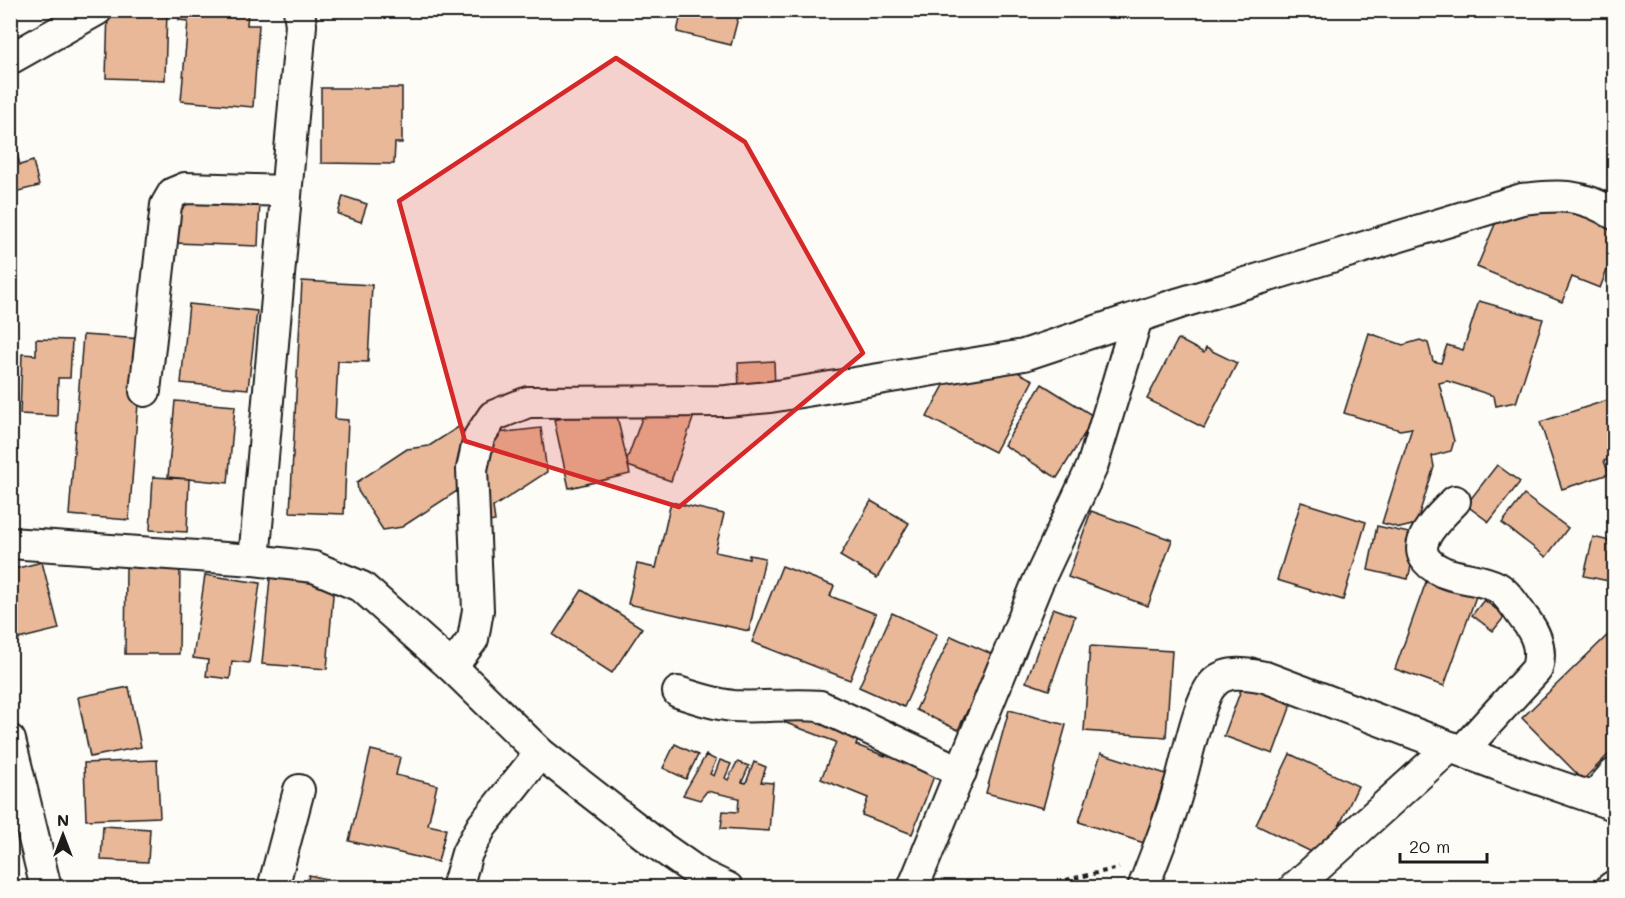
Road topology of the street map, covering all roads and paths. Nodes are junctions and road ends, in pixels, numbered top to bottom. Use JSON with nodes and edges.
{"nodes":[{"id":1,"x":97,"y":10,"type":"edge"},
{"id":2,"x":299,"y":10,"type":"edge"},
{"id":3,"x":10,"y":58,"type":"edge"},
{"id":4,"x":286,"y":191,"type":"junction"},
{"id":5,"x":1614,"y":213,"type":"edge"},
{"id":6,"x":1137,"y":318,"type":"junction"},
{"id":7,"x":145,"y":391,"type":"dead end"},
{"id":8,"x":1455,"y":501,"type":"dead end"},
{"id":9,"x":10,"y":543,"type":"edge"},
{"id":10,"x":254,"y":560,"type":"junction"},
{"id":11,"x":452,"y":667,"type":"junction"},
{"id":12,"x":678,"y":692,"type":"dead end"},
{"id":13,"x":10,"y":740,"type":"edge"},
{"id":14,"x":1456,"y":749,"type":"junction"},
{"id":15,"x":540,"y":753,"type":"junction"},
{"id":16,"x":961,"y":772,"type":"junction"},
{"id":17,"x":1614,"y":774,"type":"edge"},
{"id":18,"x":299,"y":790,"type":"dead end"},
{"id":19,"x":1604,"y":802,"type":"edge"},
{"id":20,"x":1154,"y":858,"type":"junction"},
{"id":21,"x":697,"y":881,"type":"edge"},
{"id":22,"x":46,"y":888,"type":"edge"},
{"id":23,"x":273,"y":888,"type":"edge"},
{"id":24,"x":457,"y":888,"type":"edge"},
{"id":25,"x":728,"y":888,"type":"edge"},
{"id":26,"x":913,"y":888,"type":"edge"},
{"id":27,"x":1031,"y":888,"type":"edge"},
{"id":28,"x":1143,"y":888,"type":"edge"},
{"id":29,"x":1294,"y":888,"type":"edge"}],
"edges":[{"from":1,"to":3,"type":"street"},
{"from":2,"to":4,"type":"street"},
{"from":4,"to":7,"type":"street"},
{"from":4,"to":10,"type":"street"},
{"from":5,"to":6,"type":"street"},
{"from":6,"to":11,"type":"street"},
{"from":6,"to":16,"type":"street"},
{"from":8,"to":14,"type":"street"},
{"from":9,"to":10,"type":"street"},
{"from":10,"to":11,"type":"street"},
{"from":11,"to":15,"type":"street"},
{"from":12,"to":16,"type":"street"},
{"from":13,"to":22,"type":"street"},
{"from":14,"to":19,"type":"street"},
{"from":14,"to":20,"type":"street"},
{"from":14,"to":29,"type":"street"},
{"from":15,"to":21,"type":"street"},
{"from":15,"to":24,"type":"street"},
{"from":16,"to":26,"type":"street"},
{"from":17,"to":19,"type":"street"},
{"from":18,"to":23,"type":"street"},
{"from":20,"to":27,"type":"path"},
{"from":20,"to":28,"type":"street"},
{"from":21,"to":25,"type":"street"}]}
